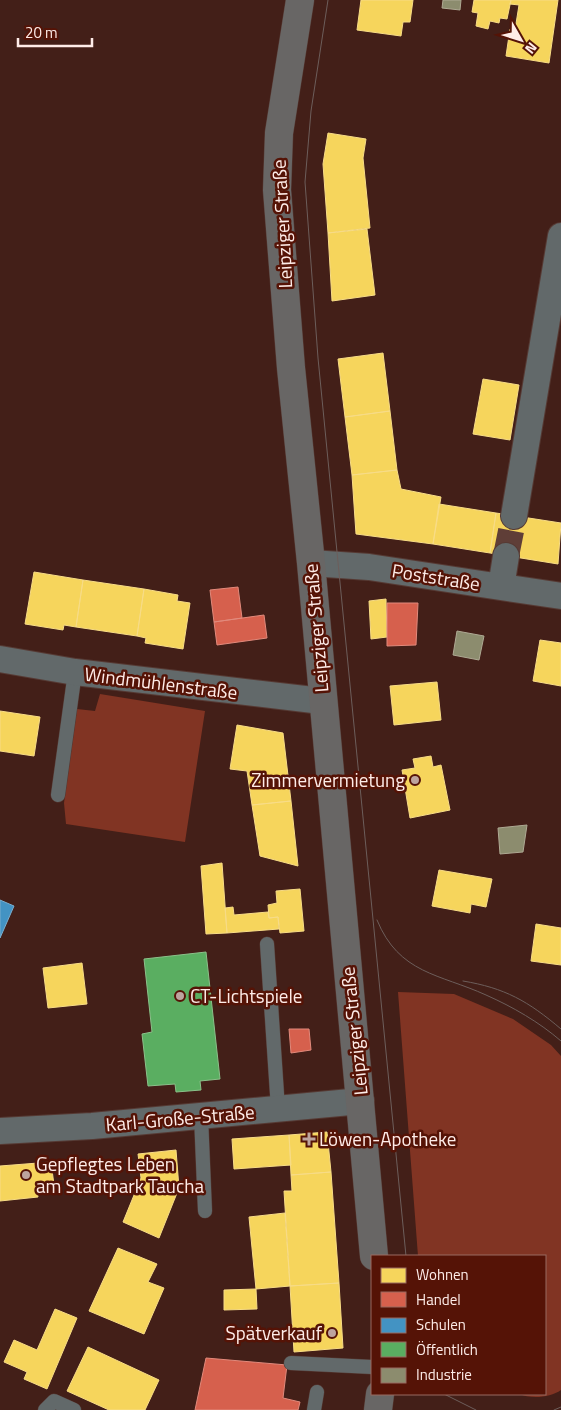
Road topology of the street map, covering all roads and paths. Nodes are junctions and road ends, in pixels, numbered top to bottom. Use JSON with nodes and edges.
{"nodes":[{"id":1,"x":300,"y":0,"type":"edge"},
{"id":2,"x":561,"y":236,"type":"edge"},
{"id":3,"x":514,"y":516,"type":"tunnel mouth"},
{"id":4,"x":506,"y":556,"type":"tunnel mouth"},
{"id":5,"x":311,"y":563,"type":"junction"},
{"id":6,"x":501,"y":587,"type":"junction"},
{"id":7,"x":561,"y":596,"type":"edge"},
{"id":8,"x":0,"y":660,"type":"edge"},
{"id":9,"x":75,"y":672,"type":"junction"},
{"id":10,"x":322,"y":702,"type":"junction"},
{"id":11,"x":58,"y":795,"type":"dead end"},
{"id":12,"x":267,"y":944,"type":"dead end"},
{"id":13,"x":361,"y":1101,"type":"junction"},
{"id":14,"x":278,"y":1109,"type":"junction"},
{"id":15,"x":201,"y":1116,"type":"junction"},
{"id":16,"x":0,"y":1130,"type":"edge"},
{"id":17,"x":205,"y":1211,"type":"dead end"},
{"id":18,"x":374,"y":1255,"type":"edge"},
{"id":19,"x":291,"y":1362,"type":"dead end"},
{"id":20,"x":371,"y":1366,"type":"edge"},
{"id":21,"x":317,"y":1392,"type":"dead end"},
{"id":22,"x":380,"y":1395,"type":"edge"},
{"id":23,"x":45,"y":1410,"type":"edge"},
{"id":24,"x":74,"y":1410,"type":"edge"},
{"id":25,"x":314,"y":1410,"type":"edge"},
{"id":26,"x":378,"y":1410,"type":"edge"}],
"edges":[{"from":1,"to":5,"type":"main road","name":"Leipziger Straße"},
{"from":2,"to":3,"type":"street"},
{"from":4,"to":6,"type":"street"},
{"from":5,"to":6,"type":"street","name":"Poststraße"},
{"from":5,"to":10,"type":"main road","name":"Leipziger Straße"},
{"from":6,"to":7,"type":"street","name":"Poststraße"},
{"from":8,"to":9,"type":"street","name":"Windmühlenstraße"},
{"from":9,"to":10,"type":"street","name":"Windmühlenstraße"},
{"from":9,"to":11,"type":"lane"},
{"from":10,"to":13,"type":"main road","name":"Leipziger Straße"},
{"from":12,"to":14,"type":"lane"},
{"from":13,"to":14,"type":"street","name":"Karl-Große-Straße"},
{"from":13,"to":18,"type":"main road","name":"Leipziger Straße"},
{"from":14,"to":15,"type":"street","name":"Karl-Große-Straße"},
{"from":15,"to":16,"type":"street","name":"Karl-Große-Straße"},
{"from":15,"to":17,"type":"lane"},
{"from":19,"to":20,"type":"lane"},
{"from":21,"to":25,"type":"lane"},
{"from":22,"to":26,"type":"main road"},
{"from":23,"to":24,"type":"lane"}]}
